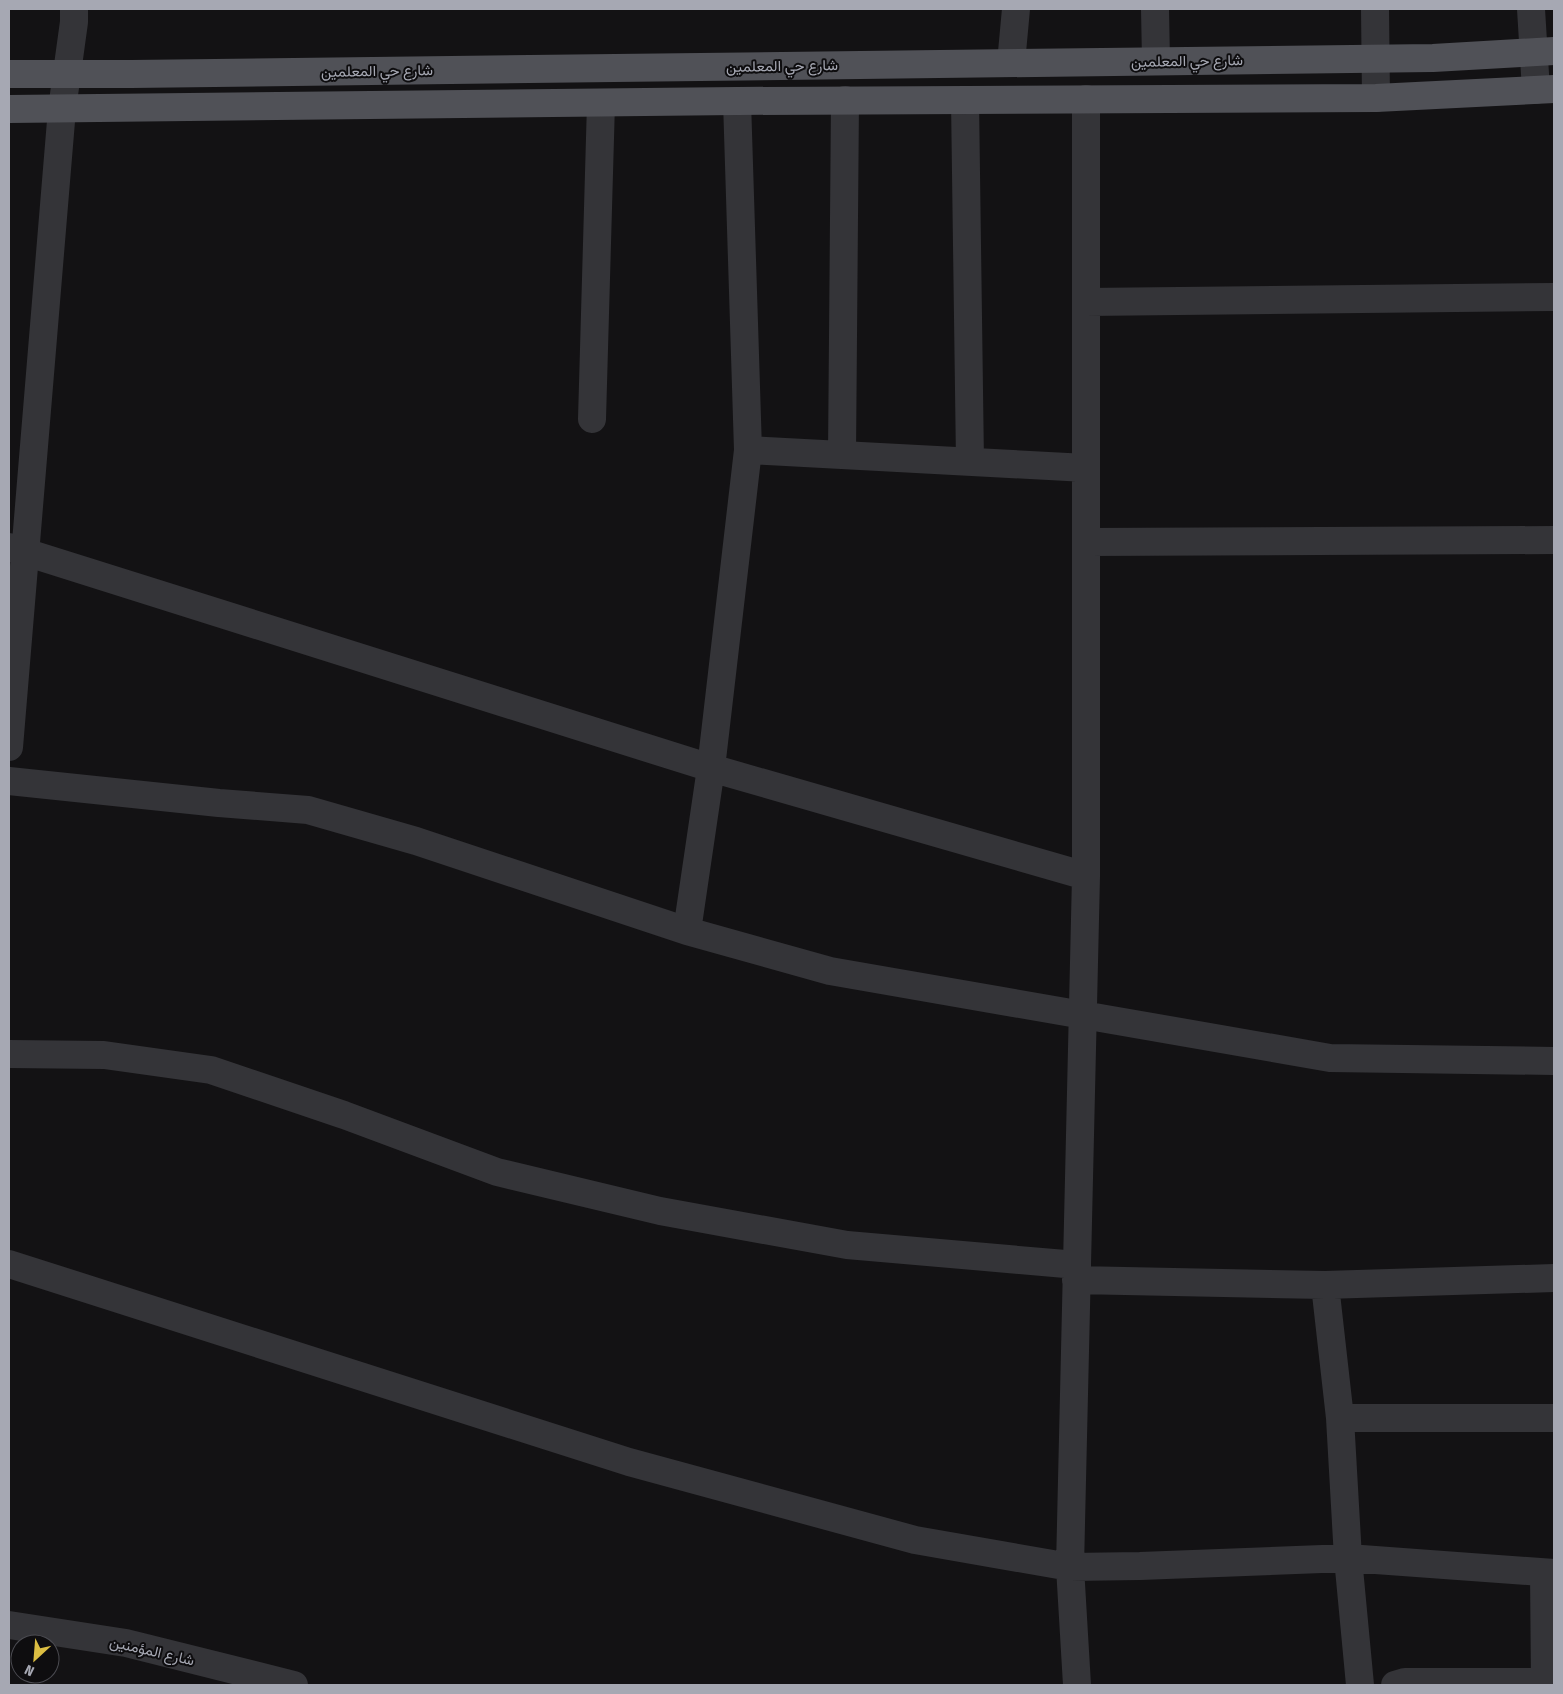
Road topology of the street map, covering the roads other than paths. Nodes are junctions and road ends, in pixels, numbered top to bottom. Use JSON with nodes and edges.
{"nodes":[{"id":1,"x":74,"y":9,"type":"edge"},
{"id":2,"x":1016,"y":9,"type":"edge"},
{"id":3,"x":1155,"y":9,"type":"edge"},
{"id":4,"x":1375,"y":9,"type":"edge"},
{"id":5,"x":1531,"y":9,"type":"edge"},
{"id":6,"x":1544,"y":51,"type":"edge"},
{"id":7,"x":1376,"y":59,"type":"junction"},
{"id":8,"x":1156,"y":61,"type":"junction"},
{"id":9,"x":1011,"y":63,"type":"junction"},
{"id":10,"x":933,"y":64,"type":"junction"},
{"id":11,"x":617,"y":68,"type":"junction"},
{"id":12,"x":390,"y":70,"type":"junction"},
{"id":13,"x":9,"y":74,"type":"edge"},
{"id":14,"x":67,"y":74,"type":"junction"},
{"id":15,"x":1545,"y":90,"type":"edge"},
{"id":16,"x":1376,"y":98,"type":"junction"},
{"id":17,"x":1086,"y":99,"type":"junction"},
{"id":18,"x":845,"y":100,"type":"junction"},
{"id":19,"x":935,"y":100,"type":"junction"},
{"id":20,"x":965,"y":100,"type":"junction"},
{"id":21,"x":737,"y":101,"type":"junction"},
{"id":22,"x":609,"y":103,"type":"junction"},
{"id":23,"x":392,"y":105,"type":"junction"},
{"id":24,"x":9,"y":109,"type":"edge"},
{"id":25,"x":62,"y":109,"type":"junction"},
{"id":26,"x":1554,"y":297,"type":"edge"},
{"id":27,"x":1086,"y":302,"type":"junction"},
{"id":28,"x":592,"y":419,"type":"dead end"},
{"id":29,"x":748,"y":450,"type":"junction"},
{"id":30,"x":842,"y":455,"type":"junction"},
{"id":31,"x":970,"y":462,"type":"junction"},
{"id":32,"x":1086,"y":468,"type":"junction"},
{"id":33,"x":1554,"y":540,"type":"edge"},
{"id":34,"x":1086,"y":542,"type":"junction"},
{"id":35,"x":17,"y":550,"type":"edge"},
{"id":36,"x":9,"y":747,"type":"edge"},
{"id":37,"x":711,"y":768,"type":"junction"},
{"id":38,"x":9,"y":781,"type":"edge"},
{"id":39,"x":1086,"y":876,"type":"junction"},
{"id":40,"x":686,"y":931,"type":"junction"},
{"id":41,"x":1083,"y":1016,"type":"junction"},
{"id":42,"x":9,"y":1054,"type":"edge"},
{"id":43,"x":1554,"y":1060,"type":"edge"},
{"id":44,"x":9,"y":1264,"type":"edge"},
{"id":45,"x":1077,"y":1272,"type":"junction"},
{"id":46,"x":1554,"y":1278,"type":"edge"},
{"id":47,"x":1325,"y":1285,"type":"junction"},
{"id":48,"x":1340,"y":1418,"type":"junction"},
{"id":49,"x":1554,"y":1418,"type":"edge"},
{"id":50,"x":1348,"y":1558,"type":"junction"},
{"id":51,"x":1070,"y":1567,"type":"junction"},
{"id":52,"x":1549,"y":1573,"type":"edge"},
{"id":53,"x":9,"y":1625,"type":"edge"},
{"id":54,"x":1548,"y":1683,"type":"edge"},
{"id":55,"x":294,"y":1685,"type":"edge"},
{"id":56,"x":1076,"y":1685,"type":"edge"},
{"id":57,"x":1360,"y":1685,"type":"edge"},
{"id":58,"x":1395,"y":1685,"type":"edge"}],
"edges":[{"from":1,"to":14,"type":"street"},
{"from":2,"to":9,"type":"street"},
{"from":3,"to":8,"type":"street"},
{"from":4,"to":7,"type":"street"},
{"from":5,"to":6,"type":"street"},
{"from":6,"to":7,"type":"main road","name":"شارع حي المعلمين"},
{"from":6,"to":15,"type":"street"},
{"from":7,"to":8,"type":"main road","name":"شارع حي المعلمين"},
{"from":7,"to":16,"type":"street"},
{"from":8,"to":9,"type":"main road","name":"شارع حي المعلمين"},
{"from":9,"to":10,"type":"main road","name":"شارع حي المعلمين"},
{"from":10,"to":11,"type":"main road","name":"شارع حي المعلمين"},
{"from":10,"to":19,"type":"main road"},
{"from":11,"to":12,"type":"main road","name":"شارع حي المعلمين"},
{"from":11,"to":22,"type":"main road"},
{"from":12,"to":14,"type":"main road","name":"شارع حي المعلمين"},
{"from":12,"to":23,"type":"main road"},
{"from":13,"to":14,"type":"main road","name":"شارع حي المعلمين"},
{"from":14,"to":25,"type":"street"},
{"from":15,"to":16,"type":"main road"},
{"from":16,"to":17,"type":"main road"},
{"from":17,"to":20,"type":"main road"},
{"from":17,"to":27,"type":"street"},
{"from":18,"to":19,"type":"main road"},
{"from":18,"to":21,"type":"main road"},
{"from":18,"to":30,"type":"street"},
{"from":19,"to":20,"type":"main road"},
{"from":20,"to":31,"type":"street"},
{"from":21,"to":22,"type":"main road"},
{"from":21,"to":29,"type":"street"},
{"from":22,"to":23,"type":"main road"},
{"from":22,"to":28,"type":"street"},
{"from":23,"to":25,"type":"main road"},
{"from":24,"to":25,"type":"main road"},
{"from":25,"to":35,"type":"street"},
{"from":26,"to":27,"type":"street"},
{"from":27,"to":32,"type":"street"},
{"from":29,"to":30,"type":"street"},
{"from":29,"to":37,"type":"street"},
{"from":30,"to":31,"type":"street"},
{"from":31,"to":32,"type":"street"},
{"from":32,"to":34,"type":"street"},
{"from":33,"to":34,"type":"street"},
{"from":34,"to":39,"type":"street"},
{"from":35,"to":36,"type":"street"},
{"from":35,"to":37,"type":"street"},
{"from":37,"to":39,"type":"street"},
{"from":37,"to":40,"type":"street"},
{"from":38,"to":40,"type":"street"},
{"from":39,"to":41,"type":"street"},
{"from":40,"to":41,"type":"street"},
{"from":41,"to":43,"type":"street"},
{"from":41,"to":45,"type":"street"},
{"from":42,"to":45,"type":"street"},
{"from":44,"to":51,"type":"street"},
{"from":45,"to":47,"type":"street"},
{"from":45,"to":51,"type":"street"},
{"from":46,"to":47,"type":"street"},
{"from":47,"to":48,"type":"street"},
{"from":48,"to":49,"type":"street"},
{"from":48,"to":50,"type":"street"},
{"from":50,"to":51,"type":"street"},
{"from":50,"to":52,"type":"street"},
{"from":50,"to":57,"type":"street"},
{"from":51,"to":56,"type":"street"},
{"from":52,"to":54,"type":"street"},
{"from":53,"to":55,"type":"street","name":"شارع المؤمنين"},
{"from":54,"to":58,"type":"street"}]}
